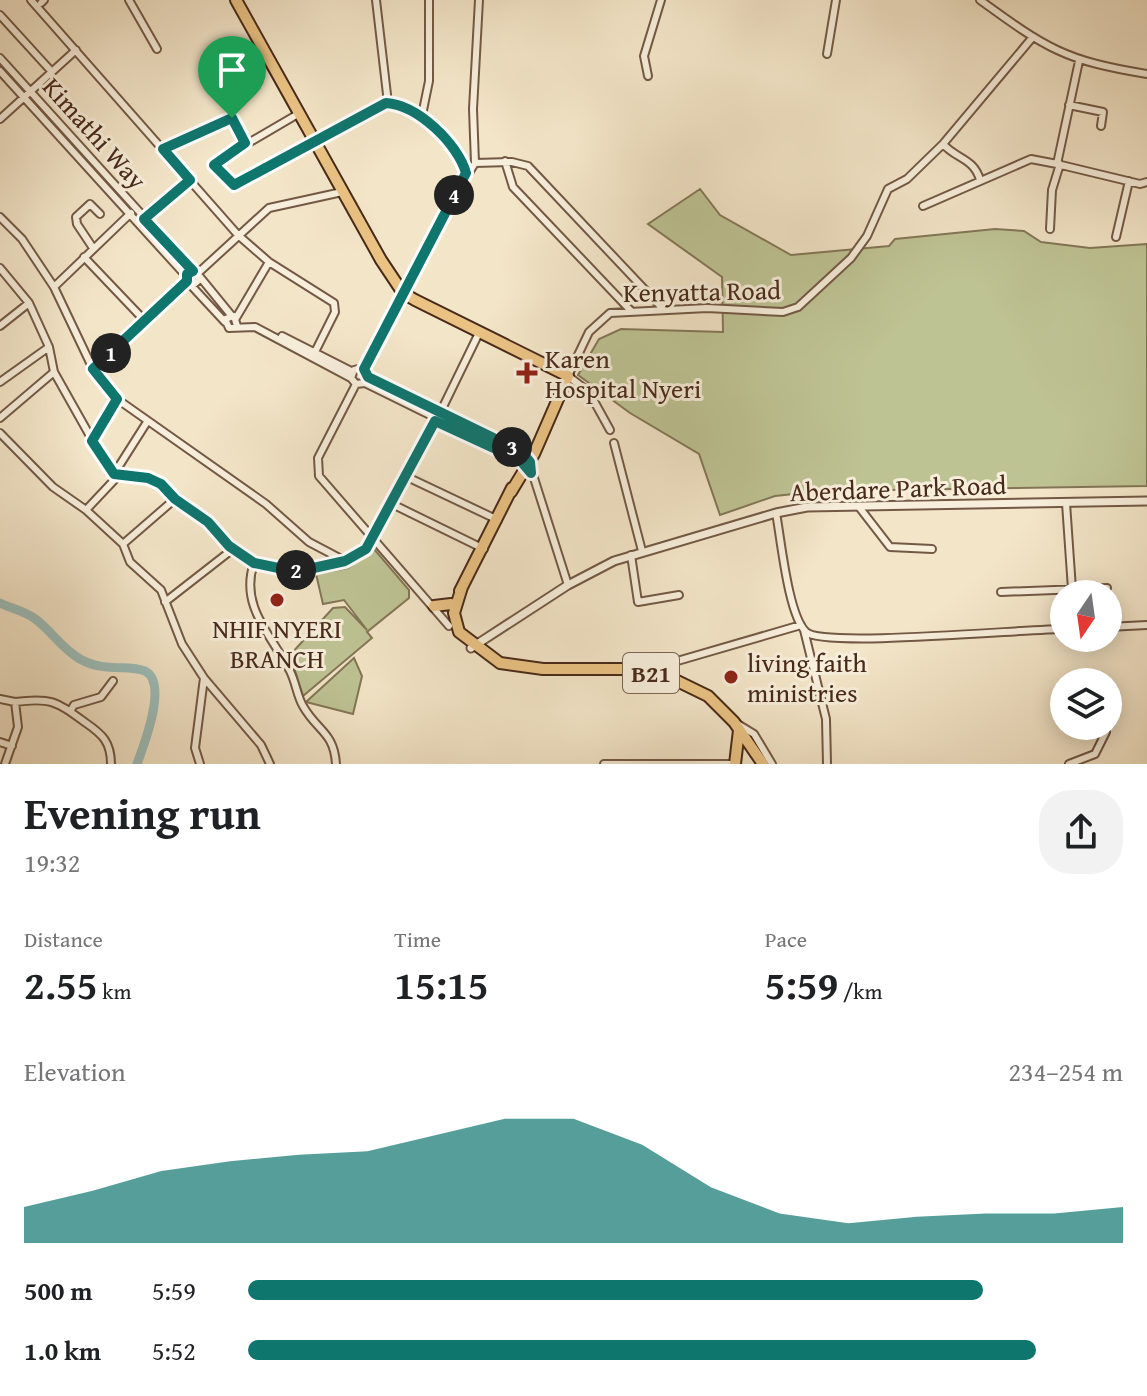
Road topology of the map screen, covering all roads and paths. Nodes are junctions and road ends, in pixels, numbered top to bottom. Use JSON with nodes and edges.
{"nodes":[{"id":1,"x":31,"y":0,"type":"edge"},
{"id":2,"x":129,"y":0,"type":"edge"},
{"id":3,"x":236,"y":0,"type":"edge"},
{"id":4,"x":376,"y":0,"type":"edge"},
{"id":5,"x":429,"y":0,"type":"edge"},
{"id":6,"x":479,"y":0,"type":"edge"},
{"id":7,"x":661,"y":0,"type":"edge"},
{"id":8,"x":836,"y":0,"type":"edge"},
{"id":9,"x":980,"y":0,"type":"edge"},
{"id":10,"x":0,"y":15,"type":"edge"},
{"id":11,"x":1032,"y":38,"type":"junction"},
{"id":12,"x":157,"y":49,"type":"dead end"},
{"id":13,"x":76,"y":50,"type":"junction"},
{"id":14,"x":827,"y":54,"type":"dead end"},
{"id":15,"x":0,"y":58,"type":"edge"},
{"id":16,"x":1079,"y":61,"type":"junction"},
{"id":17,"x":0,"y":71,"type":"edge"},
{"id":18,"x":52,"y":72,"type":"junction"},
{"id":19,"x":1147,"y":74,"type":"edge"},
{"id":20,"x":648,"y":76,"type":"dead end"},
{"id":21,"x":27,"y":94,"type":"junction"},
{"id":22,"x":388,"y":103,"type":"junction"},
{"id":23,"x":1069,"y":105,"type":"junction"},
{"id":24,"x":298,"y":114,"type":"junction"},
{"id":25,"x":1,"y":117,"type":"edge"},
{"id":26,"x":421,"y":120,"type":"junction"},
{"id":27,"x":1101,"y":126,"type":"dead end"},
{"id":28,"x":316,"y":140,"type":"junction"},
{"id":29,"x":245,"y":143,"type":"junction"},
{"id":30,"x":943,"y":144,"type":"junction"},
{"id":31,"x":163,"y":149,"type":"junction"},
{"id":32,"x":505,"y":161,"type":"junction"},
{"id":33,"x":475,"y":163,"type":"junction"},
{"id":34,"x":1058,"y":164,"type":"junction"},
{"id":35,"x":466,"y":173,"type":"junction"},
{"id":36,"x":190,"y":180,"type":"junction"},
{"id":37,"x":980,"y":180,"type":"junction"},
{"id":38,"x":1129,"y":181,"type":"junction"},
{"id":39,"x":1147,"y":182,"type":"edge"},
{"id":40,"x":342,"y":192,"type":"junction"},
{"id":41,"x":923,"y":206,"type":"dead end"},
{"id":42,"x":131,"y":213,"type":"junction"},
{"id":43,"x":100,"y":214,"type":"dead end"},
{"id":44,"x":144,"y":219,"type":"junction"},
{"id":45,"x":1,"y":220,"type":"edge"},
{"id":46,"x":1050,"y":229,"type":"dead end"},
{"id":47,"x":238,"y":235,"type":"junction"},
{"id":48,"x":1116,"y":237,"type":"dead end"},
{"id":49,"x":93,"y":248,"type":"junction"},
{"id":50,"x":84,"y":257,"type":"junction"},
{"id":51,"x":269,"y":262,"type":"junction"},
{"id":52,"x":0,"y":268,"type":"edge"},
{"id":53,"x":193,"y":277,"type":"junction"},
{"id":54,"x":54,"y":287,"type":"junction"},
{"id":55,"x":403,"y":293,"type":"junction"},
{"id":56,"x":29,"y":303,"type":"junction"},
{"id":57,"x":664,"y":310,"type":"junction"},
{"id":58,"x":631,"y":311,"type":"junction"},
{"id":59,"x":235,"y":320,"type":"junction"},
{"id":60,"x":145,"y":321,"type":"junction"},
{"id":61,"x":225,"y":322,"type":"junction"},
{"id":62,"x":0,"y":326,"type":"edge"},
{"id":63,"x":479,"y":333,"type":"junction"},
{"id":64,"x":49,"y":347,"type":"junction"},
{"id":65,"x":315,"y":352,"type":"junction"},
{"id":66,"x":93,"y":369,"type":"junction"},
{"id":67,"x":364,"y":369,"type":"junction"},
{"id":68,"x":54,"y":372,"type":"junction"},
{"id":69,"x":568,"y":376,"type":"junction"},
{"id":70,"x":353,"y":378,"type":"junction"},
{"id":71,"x":367,"y":380,"type":"junction"},
{"id":72,"x":0,"y":382,"type":"edge"},
{"id":73,"x":117,"y":399,"type":"junction"},
{"id":74,"x":438,"y":416,"type":"junction"},
{"id":75,"x":0,"y":418,"type":"edge"},
{"id":76,"x":147,"y":422,"type":"junction"},
{"id":77,"x":610,"y":430,"type":"dead end"},
{"id":78,"x":0,"y":433,"type":"edge"},
{"id":79,"x":92,"y":441,"type":"junction"},
{"id":80,"x":614,"y":443,"type":"dead end"},
{"id":81,"x":528,"y":462,"type":"junction"},
{"id":82,"x":116,"y":475,"type":"junction"},
{"id":83,"x":403,"y":475,"type":"junction"},
{"id":84,"x":175,"y":499,"type":"junction"},
{"id":85,"x":1147,"y":501,"type":"edge"},
{"id":86,"x":390,"y":503,"type":"junction"},
{"id":87,"x":1066,"y":503,"type":"junction"},
{"id":88,"x":859,"y":507,"type":"junction"},
{"id":89,"x":86,"y":510,"type":"junction"},
{"id":90,"x":776,"y":513,"type":"junction"},
{"id":91,"x":498,"y":520,"type":"junction"},
{"id":92,"x":373,"y":540,"type":"junction"},
{"id":93,"x":123,"y":544,"type":"junction"},
{"id":94,"x":233,"y":549,"type":"junction"},
{"id":95,"x":484,"y":549,"type":"junction"},
{"id":96,"x":932,"y":549,"type":"dead end"},
{"id":97,"x":642,"y":551,"type":"junction"},
{"id":98,"x":631,"y":555,"type":"junction"},
{"id":99,"x":345,"y":561,"type":"junction"},
{"id":100,"x":254,"y":563,"type":"junction"},
{"id":101,"x":409,"y":580,"type":"junction"},
{"id":102,"x":1071,"y":580,"type":"edge"},
{"id":103,"x":568,"y":585,"type":"junction"},
{"id":104,"x":462,"y":587,"type":"junction"},
{"id":105,"x":1050,"y":590,"type":"edge"},
{"id":106,"x":1001,"y":592,"type":"dead end"},
{"id":107,"x":679,"y":595,"type":"dead end"},
{"id":108,"x":165,"y":602,"type":"junction"},
{"id":109,"x":451,"y":604,"type":"junction"},
{"id":110,"x":434,"y":606,"type":"junction"},
{"id":111,"x":448,"y":624,"type":"junction"},
{"id":112,"x":1147,"y":625,"type":"edge"},
{"id":113,"x":1122,"y":626,"type":"edge"},
{"id":114,"x":803,"y":628,"type":"junction"},
{"id":115,"x":1050,"y":630,"type":"edge"},
{"id":116,"x":459,"y":632,"type":"junction"},
{"id":117,"x":475,"y":649,"type":"junction"},
{"id":118,"x":643,"y":671,"type":"junction"},
{"id":119,"x":204,"y":678,"type":"junction"},
{"id":120,"x":113,"y":681,"type":"dead end"},
{"id":121,"x":0,"y":699,"type":"edge"},
{"id":122,"x":15,"y":702,"type":"junction"},
{"id":123,"x":71,"y":710,"type":"junction"},
{"id":124,"x":737,"y":726,"type":"junction"},
{"id":125,"x":1102,"y":740,"type":"edge"},
{"id":126,"x":0,"y":742,"type":"edge"},
{"id":127,"x":12,"y":746,"type":"junction"},
{"id":128,"x":5,"y":764,"type":"edge"},
{"id":129,"x":111,"y":764,"type":"edge"},
{"id":130,"x":200,"y":764,"type":"edge"},
{"id":131,"x":270,"y":764,"type":"edge"},
{"id":132,"x":336,"y":764,"type":"edge"},
{"id":133,"x":604,"y":764,"type":"edge"},
{"id":134,"x":735,"y":764,"type":"edge"},
{"id":135,"x":763,"y":764,"type":"edge"},
{"id":136,"x":772,"y":764,"type":"edge"},
{"id":137,"x":827,"y":764,"type":"edge"},
{"id":138,"x":1069,"y":764,"type":"edge"}],
"edges":[{"from":1,"to":13,"type":"street"},
{"from":2,"to":12,"type":"street"},
{"from":3,"to":24,"type":"highway"},
{"from":4,"to":22,"type":"street"},
{"from":5,"to":26,"type":"street"},
{"from":6,"to":33,"type":"street"},
{"from":7,"to":20,"type":"street"},
{"from":8,"to":14,"type":"street"},
{"from":9,"to":11,"type":"street"},
{"from":10,"to":18,"type":"street"},
{"from":11,"to":16,"type":"street"},
{"from":11,"to":30,"type":"street","name":"Kenyatta Road"},
{"from":13,"to":18,"type":"street"},
{"from":13,"to":31,"type":"street"},
{"from":15,"to":21,"type":"street","name":"Kimathi Way"},
{"from":16,"to":19,"type":"street"},
{"from":16,"to":23,"type":"street"},
{"from":17,"to":21,"type":"street","name":"Kimathi Way"},
{"from":18,"to":21,"type":"street"},
{"from":21,"to":25,"type":"street"},
{"from":21,"to":42,"type":"street","name":"Kimathi Way"},
{"from":21,"to":44,"type":"street","name":"Kimathi Way"},
{"from":22,"to":26,"type":"street"},
{"from":22,"to":28,"type":"street"},
{"from":23,"to":27,"type":"street"},
{"from":23,"to":34,"type":"street"},
{"from":24,"to":28,"type":"highway"},
{"from":24,"to":29,"type":"street"},
{"from":26,"to":35,"type":"street"},
{"from":28,"to":29,"type":"street"},
{"from":28,"to":40,"type":"highway"},
{"from":29,"to":31,"type":"street"},
{"from":30,"to":37,"type":"street"},
{"from":30,"to":57,"type":"street","name":"Kenyatta Road"},
{"from":31,"to":36,"type":"street"},
{"from":32,"to":33,"type":"street"},
{"from":32,"to":57,"type":"street"},
{"from":32,"to":58,"type":"street"},
{"from":33,"to":35,"type":"street"},
{"from":34,"to":37,"type":"street"},
{"from":34,"to":38,"type":"street"},
{"from":34,"to":46,"type":"street"},
{"from":35,"to":55,"type":"street"},
{"from":36,"to":44,"type":"street"},
{"from":36,"to":47,"type":"street"},
{"from":37,"to":41,"type":"street"},
{"from":38,"to":39,"type":"street"},
{"from":38,"to":48,"type":"street"},
{"from":40,"to":47,"type":"street"},
{"from":40,"to":55,"type":"highway"},
{"from":42,"to":49,"type":"street"},
{"from":42,"to":53,"type":"street","name":"Kimathi Way"},
{"from":43,"to":49,"type":"street"},
{"from":44,"to":53,"type":"street","name":"Kimathi Way"},
{"from":45,"to":54,"type":"street"},
{"from":47,"to":51,"type":"street"},
{"from":47,"to":53,"type":"street"},
{"from":49,"to":50,"type":"street"},
{"from":50,"to":54,"type":"street"},
{"from":50,"to":60,"type":"street"},
{"from":51,"to":59,"type":"street"},
{"from":51,"to":65,"type":"street"},
{"from":52,"to":56,"type":"street"},
{"from":53,"to":59,"type":"street","name":"Kimathi Way"},
{"from":53,"to":60,"type":"street"},
{"from":53,"to":61,"type":"street","name":"Kimathi Way"},
{"from":54,"to":66,"type":"street"},
{"from":55,"to":63,"type":"highway"},
{"from":55,"to":67,"type":"street"},
{"from":56,"to":62,"type":"street"},
{"from":56,"to":64,"type":"street"},
{"from":57,"to":58,"type":"street","name":"Kenyatta Road"},
{"from":58,"to":69,"type":"street","name":"Kenyatta Road"},
{"from":59,"to":61,"type":"street"},
{"from":59,"to":61,"type":"street"},
{"from":59,"to":65,"type":"street"},
{"from":59,"to":70,"type":"street"},
{"from":60,"to":66,"type":"street"},
{"from":63,"to":69,"type":"highway"},
{"from":63,"to":74,"type":"street"},
{"from":64,"to":68,"type":"street"},
{"from":64,"to":72,"type":"street"},
{"from":65,"to":70,"type":"street"},
{"from":66,"to":73,"type":"street"},
{"from":67,"to":70,"type":"street"},
{"from":67,"to":71,"type":"street"},
{"from":68,"to":75,"type":"street"},
{"from":68,"to":79,"type":"street"},
{"from":69,"to":77,"type":"street"},
{"from":69,"to":81,"type":"highway"},
{"from":70,"to":71,"type":"street"},
{"from":70,"to":92,"type":"street"},
{"from":71,"to":74,"type":"street"},
{"from":73,"to":76,"type":"street"},
{"from":73,"to":79,"type":"street"},
{"from":74,"to":81,"type":"street"},
{"from":74,"to":83,"type":"street"},
{"from":76,"to":82,"type":"street"},
{"from":76,"to":99,"type":"street"},
{"from":78,"to":89,"type":"street"},
{"from":79,"to":82,"type":"street"},
{"from":80,"to":97,"type":"street"},
{"from":81,"to":91,"type":"highway"},
{"from":81,"to":103,"type":"street"},
{"from":82,"to":84,"type":"street"},
{"from":82,"to":89,"type":"street"},
{"from":83,"to":86,"type":"street"},
{"from":83,"to":91,"type":"street"},
{"from":84,"to":93,"type":"street"},
{"from":84,"to":94,"type":"street"},
{"from":85,"to":87,"type":"street","name":"Aberdare Park Road"},
{"from":86,"to":92,"type":"street"},
{"from":86,"to":95,"type":"street"},
{"from":87,"to":88,"type":"street","name":"Aberdare Park Road"},
{"from":87,"to":102,"type":"street"},
{"from":88,"to":90,"type":"street","name":"Aberdare Park Road"},
{"from":88,"to":96,"type":"street"},
{"from":89,"to":93,"type":"street"},
{"from":90,"to":97,"type":"street","name":"Aberdare Park Road"},
{"from":90,"to":114,"type":"street"},
{"from":91,"to":95,"type":"highway"},
{"from":92,"to":99,"type":"street"},
{"from":92,"to":101,"type":"street"},
{"from":93,"to":108,"type":"street"},
{"from":94,"to":100,"type":"street"},
{"from":94,"to":108,"type":"street"},
{"from":95,"to":104,"type":"highway"},
{"from":97,"to":98,"type":"street","name":"Aberdare Park Road"},
{"from":98,"to":103,"type":"street","name":"Aberdare Park Road"},
{"from":98,"to":107,"type":"street"},
{"from":99,"to":100,"type":"street"},
{"from":100,"to":132,"type":"street"},
{"from":101,"to":110,"type":"street"},
{"from":101,"to":111,"type":"street"},
{"from":103,"to":117,"type":"street","name":"Aberdare Park Road"},
{"from":104,"to":109,"type":"highway"},
{"from":104,"to":116,"type":"highway"},
{"from":105,"to":106,"type":"street"},
{"from":108,"to":119,"type":"street"},
{"from":109,"to":110,"type":"highway"},
{"from":109,"to":111,"type":"highway"},
{"from":110,"to":111,"type":"street"},
{"from":111,"to":116,"type":"street"},
{"from":111,"to":117,"type":"highway","number":"B21"},
{"from":112,"to":113,"type":"street"},
{"from":114,"to":115,"type":"street"},
{"from":114,"to":118,"type":"street"},
{"from":114,"to":137,"type":"street"},
{"from":116,"to":117,"type":"highway","number":"B21"},
{"from":117,"to":118,"type":"highway","number":"B21"},
{"from":118,"to":124,"type":"highway","number":"B21"},
{"from":119,"to":130,"type":"street"},
{"from":119,"to":131,"type":"street"},
{"from":120,"to":123,"type":"street"},
{"from":121,"to":122,"type":"street"},
{"from":122,"to":123,"type":"street"},
{"from":122,"to":127,"type":"street"},
{"from":123,"to":129,"type":"street"},
{"from":124,"to":134,"type":"highway"},
{"from":124,"to":135,"type":"highway","number":"B21"},
{"from":124,"to":136,"type":"street"},
{"from":125,"to":138,"type":"street"},
{"from":126,"to":127,"type":"street"},
{"from":127,"to":128,"type":"street"},
{"from":133,"to":134,"type":"street"}]}
